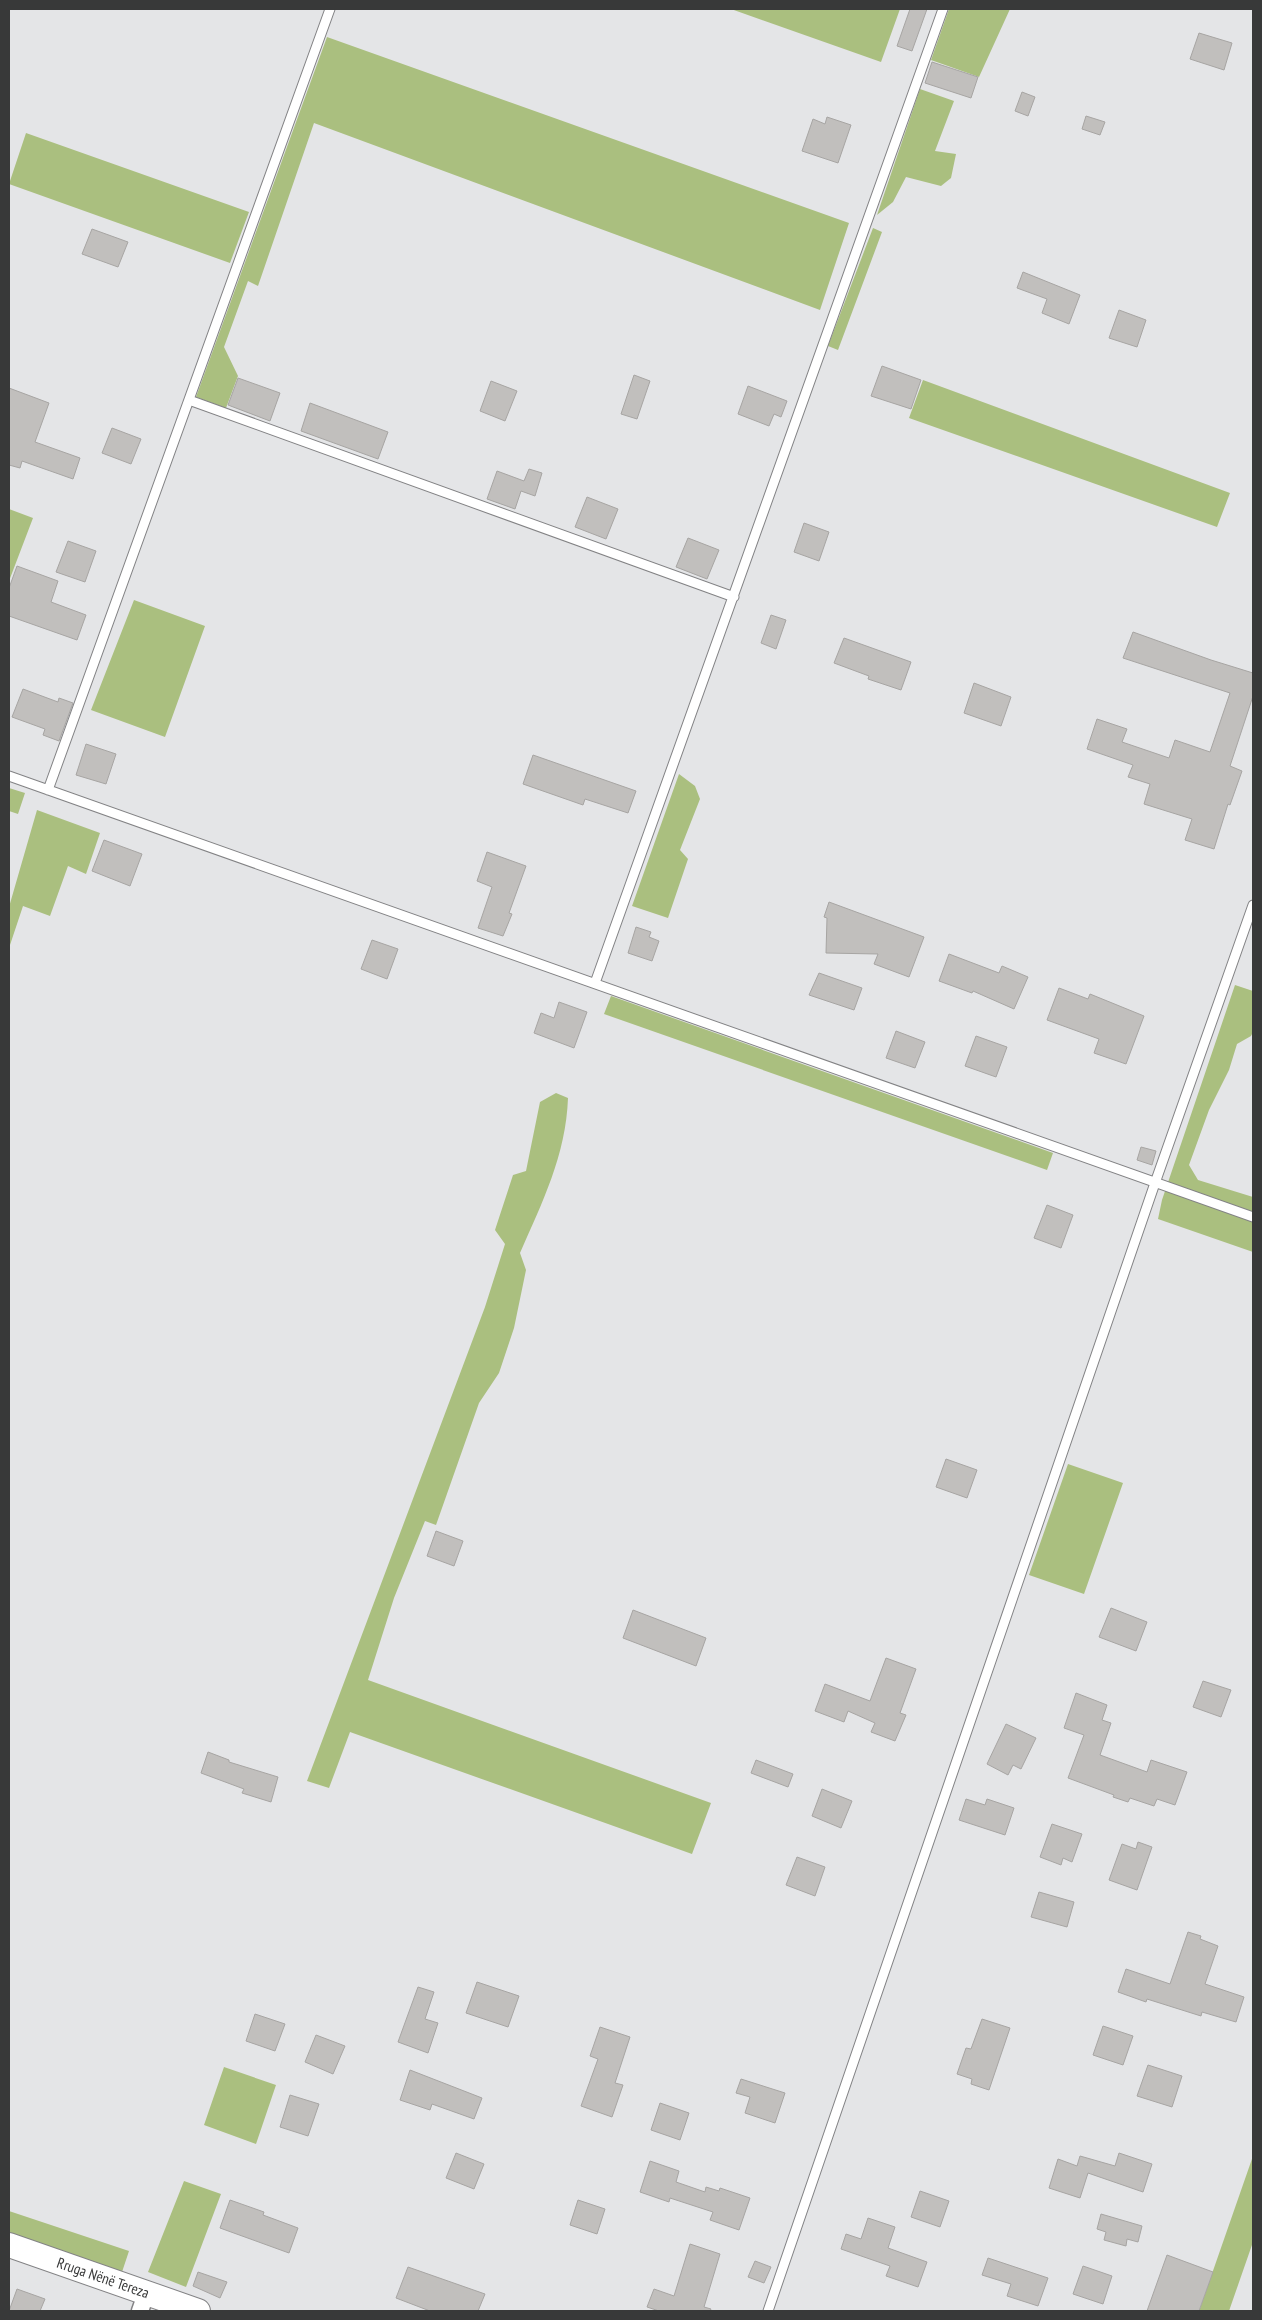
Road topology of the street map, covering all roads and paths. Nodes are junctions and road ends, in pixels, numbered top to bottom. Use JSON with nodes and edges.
{"nodes":[{"id":1,"x":330,"y":9,"type":"edge"},
{"id":2,"x":943,"y":9,"type":"edge"},
{"id":3,"x":189,"y":400,"type":"junction"},
{"id":4,"x":734,"y":597,"type":"junction"},
{"id":5,"x":9,"y":776,"type":"edge"},
{"id":6,"x":48,"y":790,"type":"junction"},
{"id":7,"x":1253,"y":905,"type":"edge"},
{"id":8,"x":595,"y":984,"type":"junction"},
{"id":9,"x":1155,"y":1182,"type":"junction"},
{"id":10,"x":1253,"y":1217,"type":"edge"},
{"id":11,"x":9,"y":2245,"type":"edge"},
{"id":12,"x":143,"y":2303,"type":"edge"},
{"id":13,"x":198,"y":2311,"type":"edge"},
{"id":14,"x":768,"y":2311,"type":"edge"}],
"edges":[{"from":1,"to":3,"type":"lane"},
{"from":2,"to":4,"type":"lane"},
{"from":3,"to":4,"type":"lane"},
{"from":3,"to":6,"type":"lane"},
{"from":4,"to":8,"type":"lane"},
{"from":5,"to":6,"type":"lane"},
{"from":6,"to":8,"type":"lane"},
{"from":7,"to":9,"type":"lane"},
{"from":8,"to":9,"type":"lane"},
{"from":9,"to":10,"type":"lane"},
{"from":9,"to":14,"type":"lane"},
{"from":11,"to":12,"type":"main road","name":"Rruga Nënë Tereza"},
{"from":12,"to":13,"type":"main road","name":"Rruga Nënë Tereza"}]}
